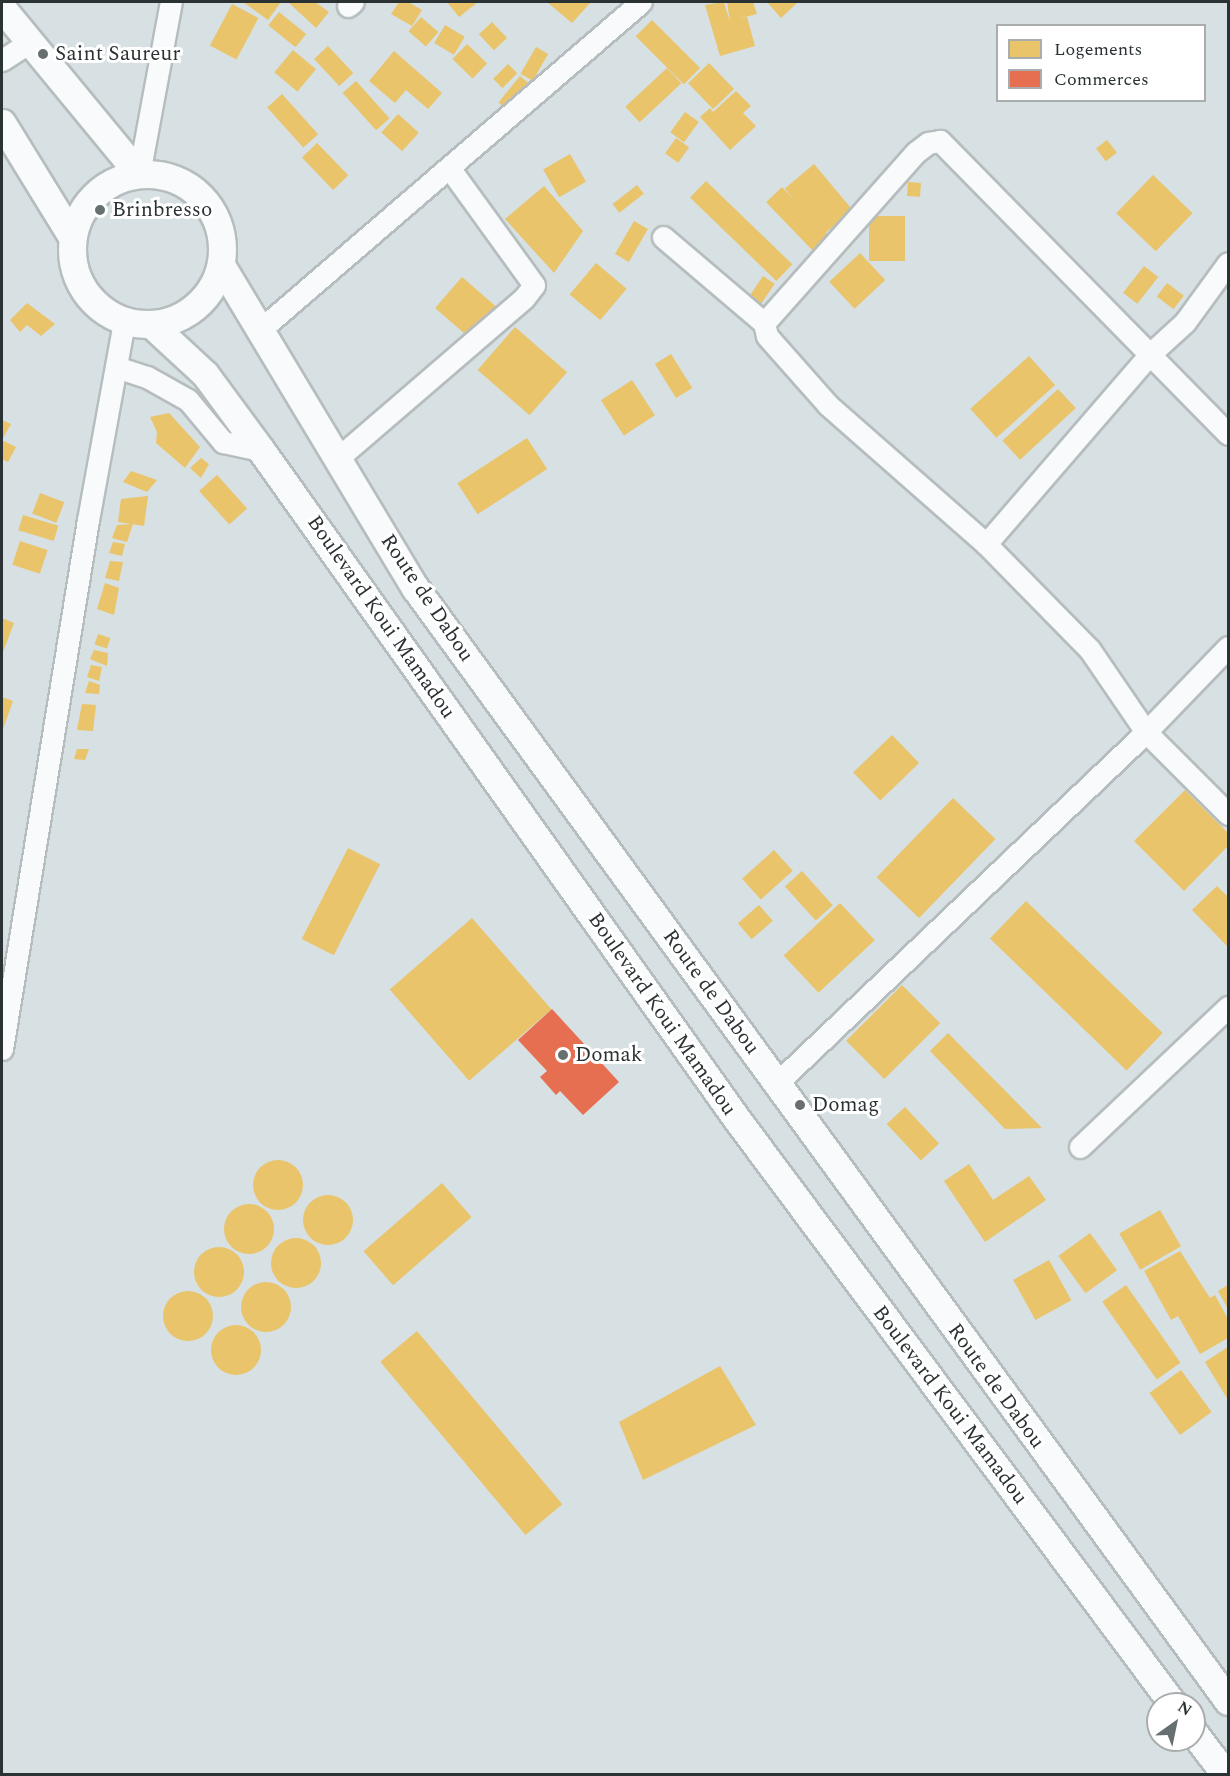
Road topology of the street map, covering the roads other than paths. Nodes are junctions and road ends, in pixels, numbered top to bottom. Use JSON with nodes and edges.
{"nodes":[{"id":1,"x":171,"y":2,"type":"edge"},
{"id":2,"x":641,"y":2,"type":"edge"},
{"id":3,"x":2,"y":8,"type":"edge"},
{"id":4,"x":28,"y":43,"type":"junction"},
{"id":5,"x":2,"y":60,"type":"edge"},
{"id":6,"x":2,"y":123,"type":"edge"},
{"id":7,"x":450,"y":169,"type":"junction"},
{"id":8,"x":139,"y":174,"type":"junction"},
{"id":9,"x":72,"y":237,"type":"junction"},
{"id":10,"x":663,"y":237,"type":"dead end"},
{"id":11,"x":1228,"y":263,"type":"edge"},
{"id":12,"x":221,"y":265,"type":"junction"},
{"id":13,"x":124,"y":322,"type":"junction"},
{"id":14,"x":764,"y":323,"type":"junction"},
{"id":15,"x":152,"y":325,"type":"junction"},
{"id":16,"x":261,"y":329,"type":"junction"},
{"id":17,"x":1149,"y":356,"type":"junction"},
{"id":18,"x":116,"y":367,"type":"junction"},
{"id":19,"x":1228,"y":434,"type":"edge"},
{"id":20,"x":261,"y":450,"type":"junction"},
{"id":21,"x":338,"y":458,"type":"junction"},
{"id":22,"x":986,"y":544,"type":"junction"},
{"id":23,"x":1228,"y":647,"type":"edge"},
{"id":24,"x":1146,"y":732,"type":"junction"},
{"id":25,"x":1228,"y":814,"type":"edge"},
{"id":26,"x":1228,"y":1007,"type":"edge"},
{"id":27,"x":2,"y":1049,"type":"edge"},
{"id":28,"x":777,"y":1083,"type":"junction"},
{"id":29,"x":1080,"y":1148,"type":"dead end"},
{"id":30,"x":1164,"y":1692,"type":"edge"},
{"id":31,"x":1228,"y":1701,"type":"edge"},
{"id":32,"x":1206,"y":1749,"type":"edge"},
{"id":33,"x":1225,"y":1774,"type":"edge"}],
"edges":[{"from":1,"to":8,"type":"street"},
{"from":2,"to":7,"type":"street"},
{"from":3,"to":4,"type":"main road"},
{"from":4,"to":5,"type":"street"},
{"from":4,"to":8,"type":"main road"},
{"from":6,"to":9,"type":"main road"},
{"from":7,"to":16,"type":"street"},
{"from":7,"to":21,"type":"street"},
{"from":8,"to":9,"type":"main road"},
{"from":8,"to":12,"type":"main road"},
{"from":9,"to":13,"type":"main road"},
{"from":10,"to":14,"type":"street"},
{"from":11,"to":17,"type":"street"},
{"from":12,"to":15,"type":"main road"},
{"from":12,"to":16,"type":"main road","name":"Route de Dabou"},
{"from":13,"to":15,"type":"main road"},
{"from":13,"to":18,"type":"street"},
{"from":14,"to":17,"type":"street"},
{"from":14,"to":22,"type":"street"},
{"from":15,"to":20,"type":"main road","name":"Boulevard Koui Mamadou"},
{"from":16,"to":21,"type":"main road","name":"Route de Dabou"},
{"from":17,"to":19,"type":"street"},
{"from":17,"to":22,"type":"street"},
{"from":18,"to":20,"type":"street"},
{"from":18,"to":27,"type":"street"},
{"from":20,"to":30,"type":"main road","name":"Boulevard Koui Mamadou"},
{"from":21,"to":28,"type":"main road","name":"Route de Dabou"},
{"from":22,"to":24,"type":"street"},
{"from":23,"to":24,"type":"street"},
{"from":24,"to":25,"type":"street"},
{"from":24,"to":28,"type":"street"},
{"from":26,"to":29,"type":"street"},
{"from":28,"to":31,"type":"main road","name":"Route de Dabou"},
{"from":32,"to":33,"type":"main road"}]}
